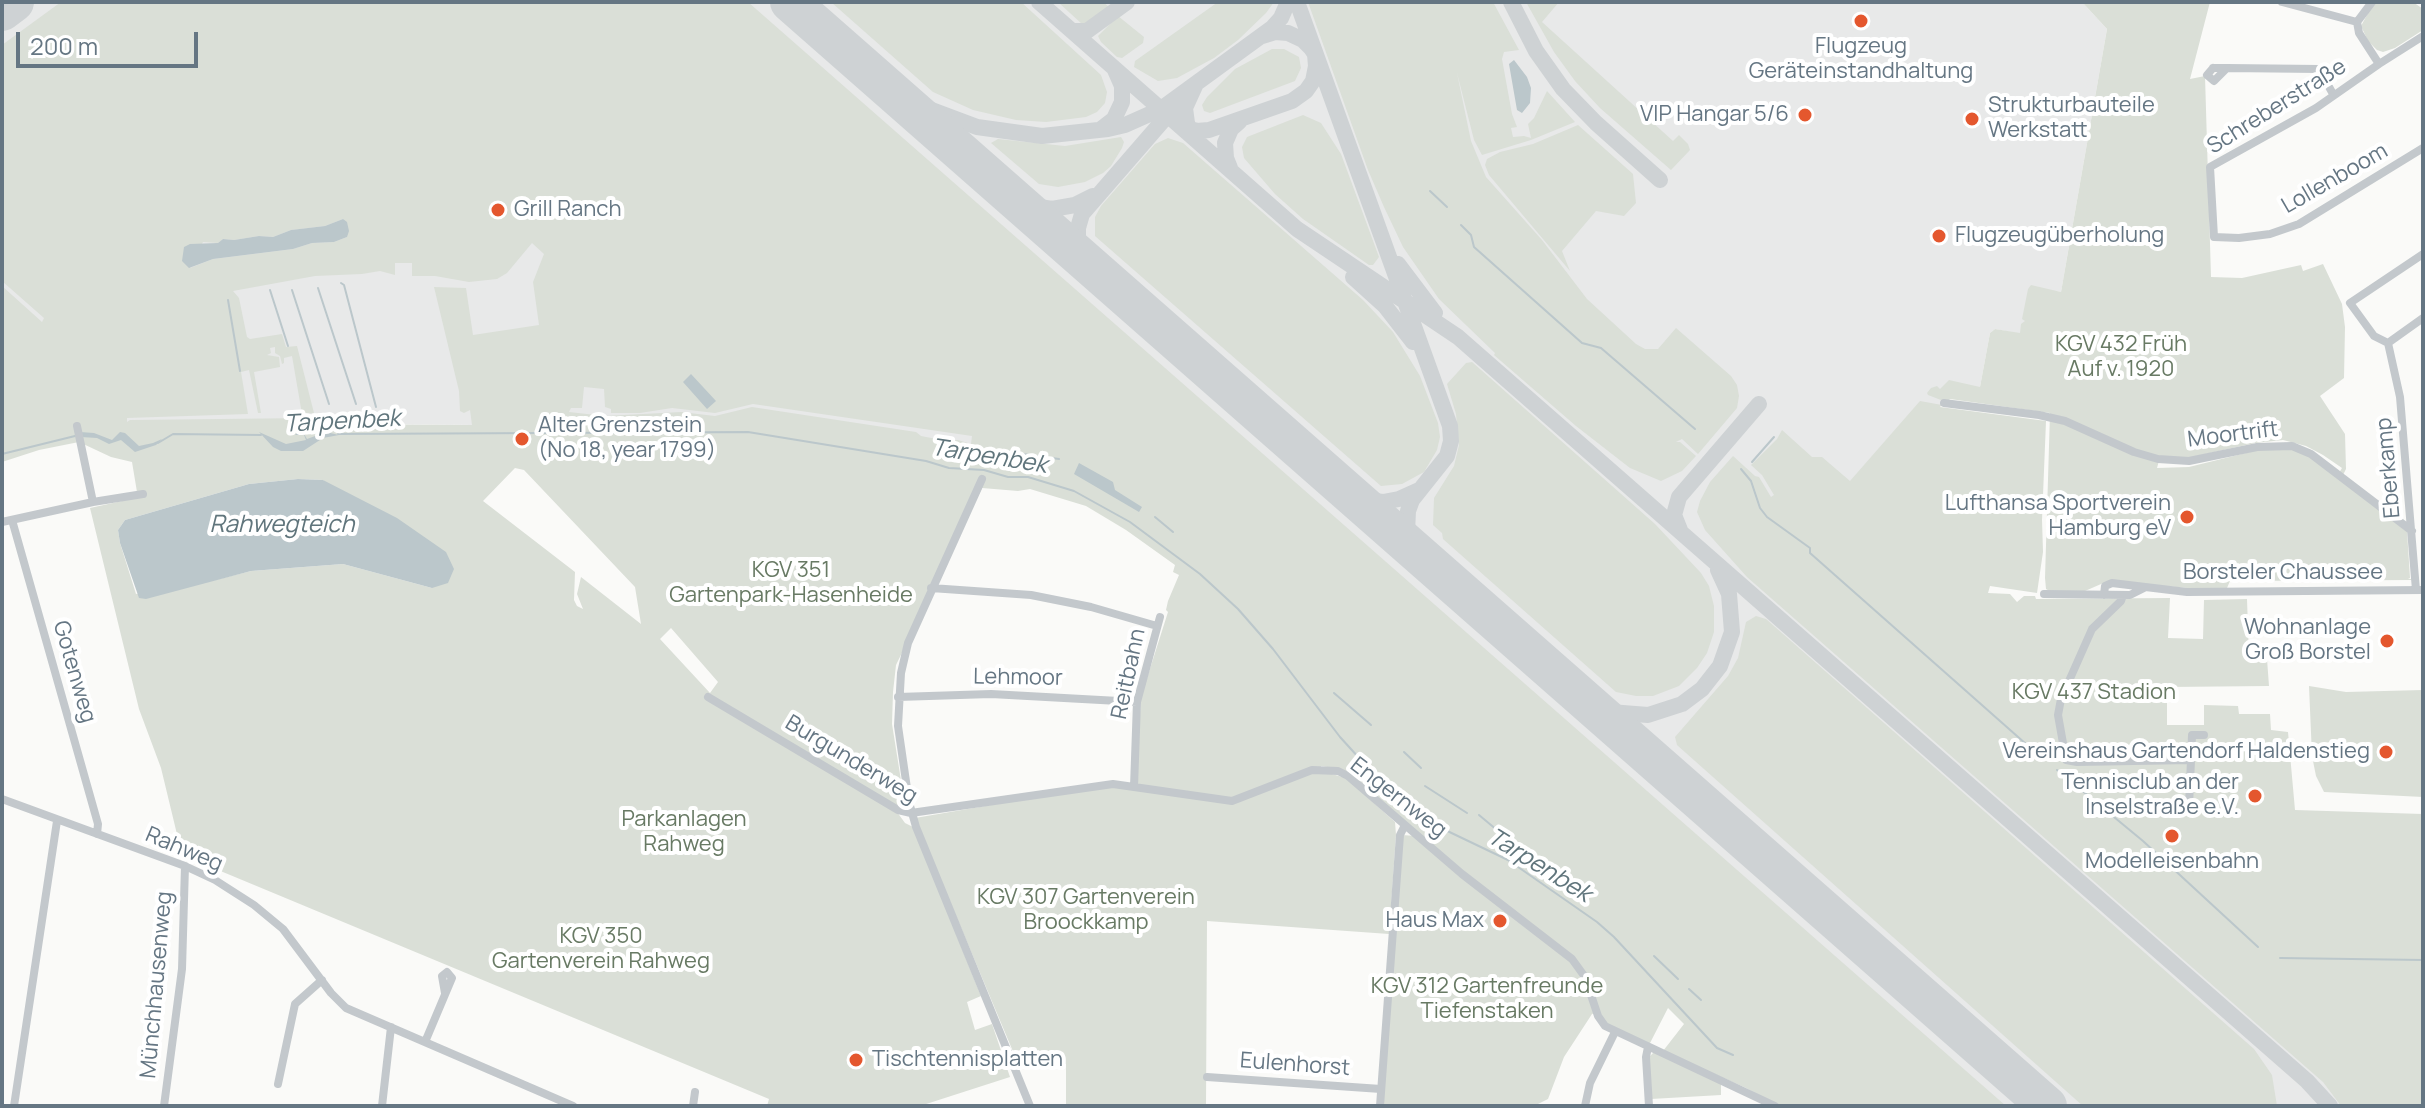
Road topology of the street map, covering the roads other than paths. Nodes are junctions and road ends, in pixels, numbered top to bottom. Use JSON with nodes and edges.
{"nodes":[{"id":1,"x":2282,"y":2,"type":"edge"},
{"id":2,"x":2372,"y":2,"type":"edge"},
{"id":3,"x":2357,"y":22,"type":"junction"},
{"id":4,"x":2423,"y":36,"type":"edge"},
{"id":5,"x":2379,"y":64,"type":"junction"},
{"id":6,"x":2227,"y":68,"type":"dead end"},
{"id":7,"x":2333,"y":94,"type":"junction"},
{"id":8,"x":2423,"y":148,"type":"edge"},
{"id":9,"x":2214,"y":237,"type":"joint"},
{"id":10,"x":2423,"y":254,"type":"edge"},
{"id":11,"x":2423,"y":318,"type":"edge"},
{"id":12,"x":2388,"y":343,"type":"junction"},
{"id":13,"x":1944,"y":403,"type":"dead end"},
{"id":14,"x":78,"y":432,"type":"dead end"},
{"id":15,"x":982,"y":479,"type":"dead end"},
{"id":16,"x":143,"y":494,"type":"dead end"},
{"id":17,"x":93,"y":502,"type":"junction"},
{"id":18,"x":7,"y":521,"type":"edge"},
{"id":19,"x":2412,"y":531,"type":"junction"},
{"id":20,"x":931,"y":588,"type":"junction"},
{"id":21,"x":2144,"y":588,"type":"junction"},
{"id":22,"x":2420,"y":590,"type":"edge"},
{"id":23,"x":2044,"y":594,"type":"dead end"},
{"id":24,"x":2104,"y":595,"type":"junction"},
{"id":25,"x":2123,"y":595,"type":"junction"},
{"id":26,"x":708,"y":697,"type":"dead end"},
{"id":27,"x":898,"y":697,"type":"junction"},
{"id":28,"x":1137,"y":702,"type":"junction"},
{"id":29,"x":2204,"y":735,"type":"dead end"},
{"id":30,"x":2191,"y":760,"type":"junction"},
{"id":31,"x":1134,"y":787,"type":"junction"},
{"id":32,"x":2,"y":799,"type":"edge"},
{"id":33,"x":2189,"y":806,"type":"dead end"},
{"id":34,"x":911,"y":813,"type":"junction"},
{"id":35,"x":57,"y":821,"type":"junction"},
{"id":36,"x":1405,"y":825,"type":"junction"},
{"id":37,"x":97,"y":834,"type":"junction"},
{"id":38,"x":185,"y":866,"type":"junction"},
{"id":39,"x":322,"y":980,"type":"junction"},
{"id":40,"x":445,"y":993,"type":"dead end"},
{"id":41,"x":391,"y":1027,"type":"junction"},
{"id":42,"x":1615,"y":1032,"type":"junction"},
{"id":43,"x":425,"y":1042,"type":"junction"},
{"id":44,"x":1648,"y":1047,"type":"junction"},
{"id":45,"x":1207,"y":1077,"type":"dead end"},
{"id":46,"x":278,"y":1084,"type":"dead end"},
{"id":47,"x":1381,"y":1089,"type":"junction"},
{"id":48,"x":695,"y":1092,"type":"dead end"},
{"id":49,"x":14,"y":1106,"type":"edge"},
{"id":50,"x":164,"y":1106,"type":"edge"},
{"id":51,"x":382,"y":1106,"type":"edge"},
{"id":52,"x":573,"y":1106,"type":"edge"},
{"id":53,"x":693,"y":1106,"type":"edge"},
{"id":54,"x":1030,"y":1106,"type":"edge"},
{"id":55,"x":1380,"y":1106,"type":"edge"},
{"id":56,"x":1585,"y":1106,"type":"edge"},
{"id":57,"x":1649,"y":1106,"type":"edge"},
{"id":58,"x":1775,"y":1106,"type":"edge"}],
"edges":[{"from":1,"to":3,"type":"street"},
{"from":2,"to":3,"type":"street"},
{"from":3,"to":5,"type":"street"},
{"from":4,"to":5,"type":"street","name":"Schreberstraße"},
{"from":5,"to":7,"type":"street","name":"Schreberstraße"},
{"from":6,"to":7,"type":"street"},
{"from":7,"to":9,"type":"street","name":"Schreberstraße"},
{"from":8,"to":9,"type":"street","name":"Lollenboom"},
{"from":10,"to":12,"type":"street"},
{"from":11,"to":12,"type":"street"},
{"from":12,"to":19,"type":"street","name":"Eberkamp"},
{"from":13,"to":19,"type":"street","name":"Moortrift"},
{"from":14,"to":17,"type":"street"},
{"from":15,"to":20,"type":"street"},
{"from":16,"to":17,"type":"street"},
{"from":17,"to":18,"type":"street"},
{"from":18,"to":37,"type":"street","name":"Gotenweg"},
{"from":19,"to":22,"type":"street","name":"Eberkamp"},
{"from":20,"to":27,"type":"street"},
{"from":20,"to":28,"type":"street","name":"Reitbahn"},
{"from":21,"to":22,"type":"street","name":"Borsteler Chaussee"},
{"from":21,"to":24,"type":"street","name":"Borsteler Chaussee"},
{"from":21,"to":25,"type":"street","name":"Borsteler Chaussee"},
{"from":23,"to":24,"type":"street","name":"Borsteler Chaussee"},
{"from":24,"to":25,"type":"street","name":"Borsteler Chaussee"},
{"from":25,"to":30,"type":"street"},
{"from":26,"to":34,"type":"street","name":"Burgunderweg"},
{"from":27,"to":28,"type":"street","name":"Lehmoor"},
{"from":27,"to":34,"type":"street"},
{"from":28,"to":31,"type":"street","name":"Reitbahn"},
{"from":29,"to":30,"type":"street"},
{"from":30,"to":33,"type":"street"},
{"from":31,"to":34,"type":"street","name":"Engernweg"},
{"from":31,"to":36,"type":"street","name":"Engernweg"},
{"from":32,"to":35,"type":"street","name":"Rahweg"},
{"from":34,"to":54,"type":"street","name":"Burgunderweg"},
{"from":35,"to":37,"type":"street","name":"Rahweg"},
{"from":35,"to":49,"type":"street"},
{"from":36,"to":42,"type":"street","name":"Engernweg"},
{"from":36,"to":47,"type":"street"},
{"from":37,"to":38,"type":"street","name":"Rahweg"},
{"from":38,"to":39,"type":"street","name":"Rahweg"},
{"from":38,"to":50,"type":"street","name":"Münchhausenweg"},
{"from":39,"to":41,"type":"street","name":"Rahweg"},
{"from":39,"to":46,"type":"street"},
{"from":40,"to":43,"type":"street"},
{"from":41,"to":43,"type":"street","name":"Rahweg"},
{"from":41,"to":51,"type":"street"},
{"from":42,"to":44,"type":"street"},
{"from":42,"to":56,"type":"street"},
{"from":43,"to":52,"type":"street","name":"Rahweg"},
{"from":44,"to":57,"type":"street"},
{"from":44,"to":58,"type":"street"},
{"from":45,"to":47,"type":"street","name":"Eulenhorst"},
{"from":47,"to":55,"type":"street"},
{"from":48,"to":53,"type":"street"}]}
